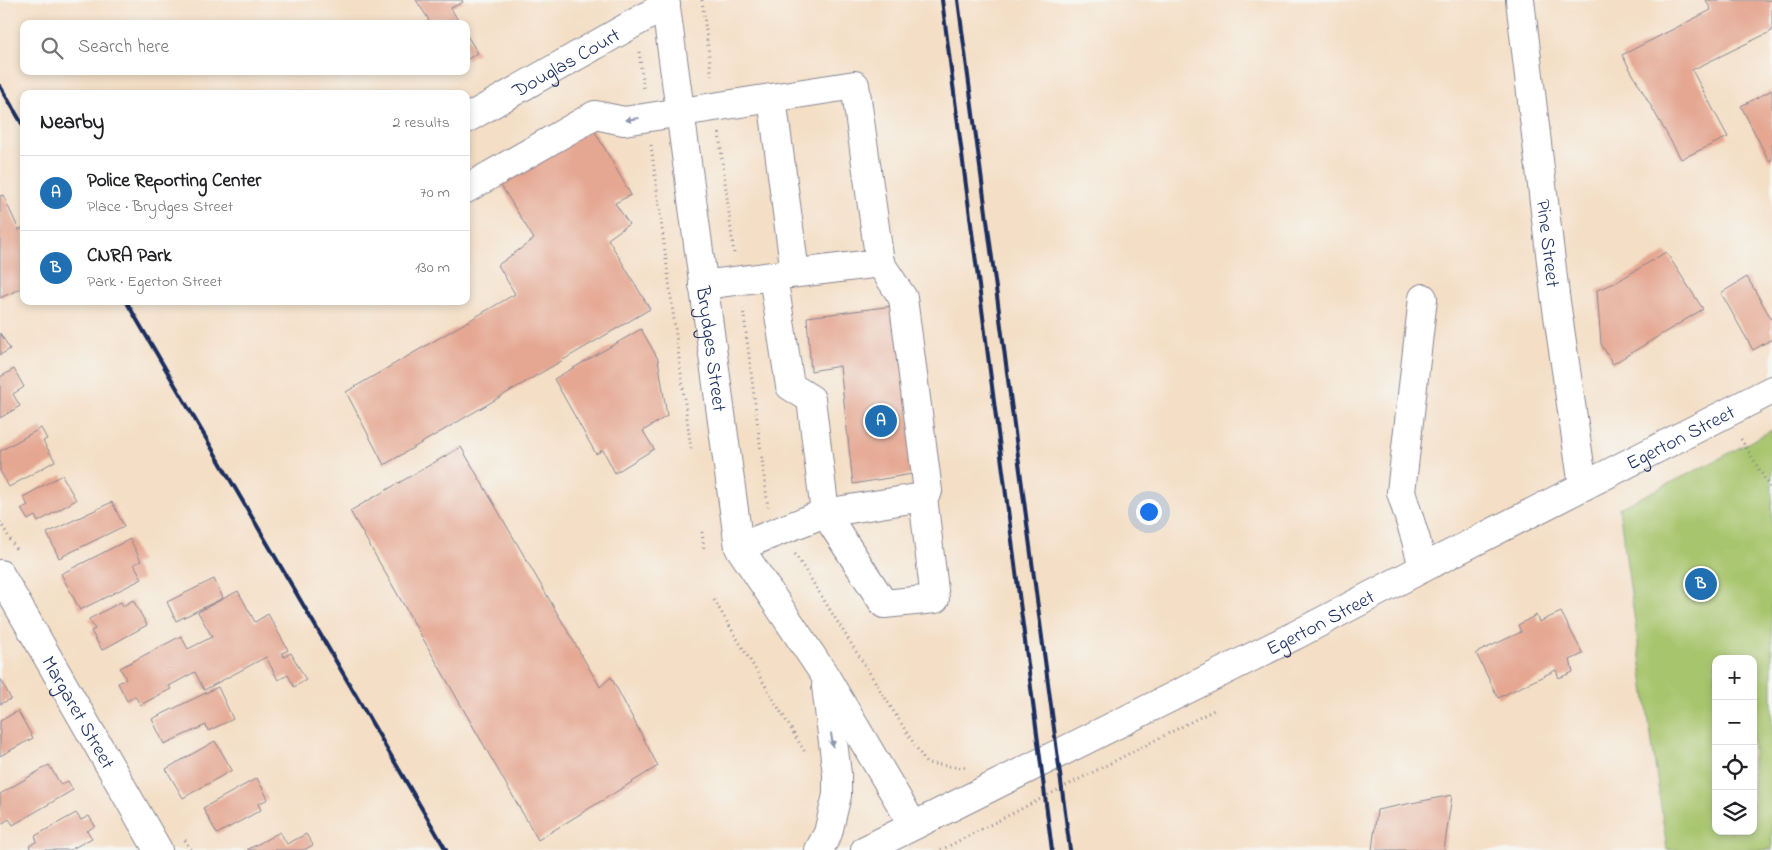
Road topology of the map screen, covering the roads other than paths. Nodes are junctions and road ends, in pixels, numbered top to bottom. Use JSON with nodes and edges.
{"nodes":[{"id":1,"x":1520,"y":0,"type":"edge"},
{"id":2,"x":665,"y":2,"type":"edge"},
{"id":3,"x":772,"y":98,"type":"junction"},
{"id":4,"x":680,"y":113,"type":"junction"},
{"id":5,"x":470,"y":117,"type":"edge"},
{"id":6,"x":470,"y":187,"type":"edge"},
{"id":7,"x":880,"y":263,"type":"junction"},
{"id":8,"x":784,"y":274,"type":"junction"},
{"id":9,"x":704,"y":285,"type":"junction"},
{"id":10,"x":1423,"y":298,"type":"dead end"},
{"id":11,"x":1772,"y":390,"type":"edge"},
{"id":12,"x":1584,"y":486,"type":"junction"},
{"id":13,"x":923,"y":496,"type":"junction"},
{"id":14,"x":825,"y":513,"type":"junction"},
{"id":15,"x":739,"y":547,"type":"junction"},
{"id":16,"x":1423,"y":568,"type":"junction"},
{"id":17,"x":0,"y":574,"type":"edge"},
{"id":18,"x":824,"y":674,"type":"junction"},
{"id":19,"x":913,"y":826,"type":"junction"},
{"id":20,"x":158,"y":850,"type":"edge"},
{"id":21,"x":819,"y":850,"type":"edge"},
{"id":22,"x":865,"y":850,"type":"edge"}],
"edges":[{"from":1,"to":12,"type":"street","name":"Pine Street"},
{"from":2,"to":4,"type":"street","name":"Brydges Street"},
{"from":2,"to":5,"type":"street","name":"Douglas Court"},
{"from":3,"to":4,"type":"street"},
{"from":3,"to":7,"type":"street"},
{"from":3,"to":8,"type":"street"},
{"from":4,"to":6,"type":"street","one_way":true},
{"from":4,"to":9,"type":"street","name":"Brydges Street"},
{"from":7,"to":8,"type":"street"},
{"from":7,"to":13,"type":"street"},
{"from":8,"to":9,"type":"street"},
{"from":8,"to":14,"type":"street"},
{"from":9,"to":15,"type":"street","name":"Brydges Street"},
{"from":10,"to":16,"type":"street"},
{"from":11,"to":12,"type":"street","name":"Egerton Street"},
{"from":12,"to":16,"type":"street","name":"Egerton Street"},
{"from":13,"to":14,"type":"street"},
{"from":13,"to":14,"type":"street"},
{"from":14,"to":15,"type":"street"},
{"from":15,"to":18,"type":"street","name":"Brydges Street"},
{"from":16,"to":19,"type":"street","name":"Egerton Street"},
{"from":17,"to":20,"type":"street","name":"Margaret Street"},
{"from":18,"to":19,"type":"street","name":"Brydges Street"},
{"from":18,"to":21,"type":"street","one_way":true},
{"from":19,"to":22,"type":"street","name":"Egerton Street"}]}
